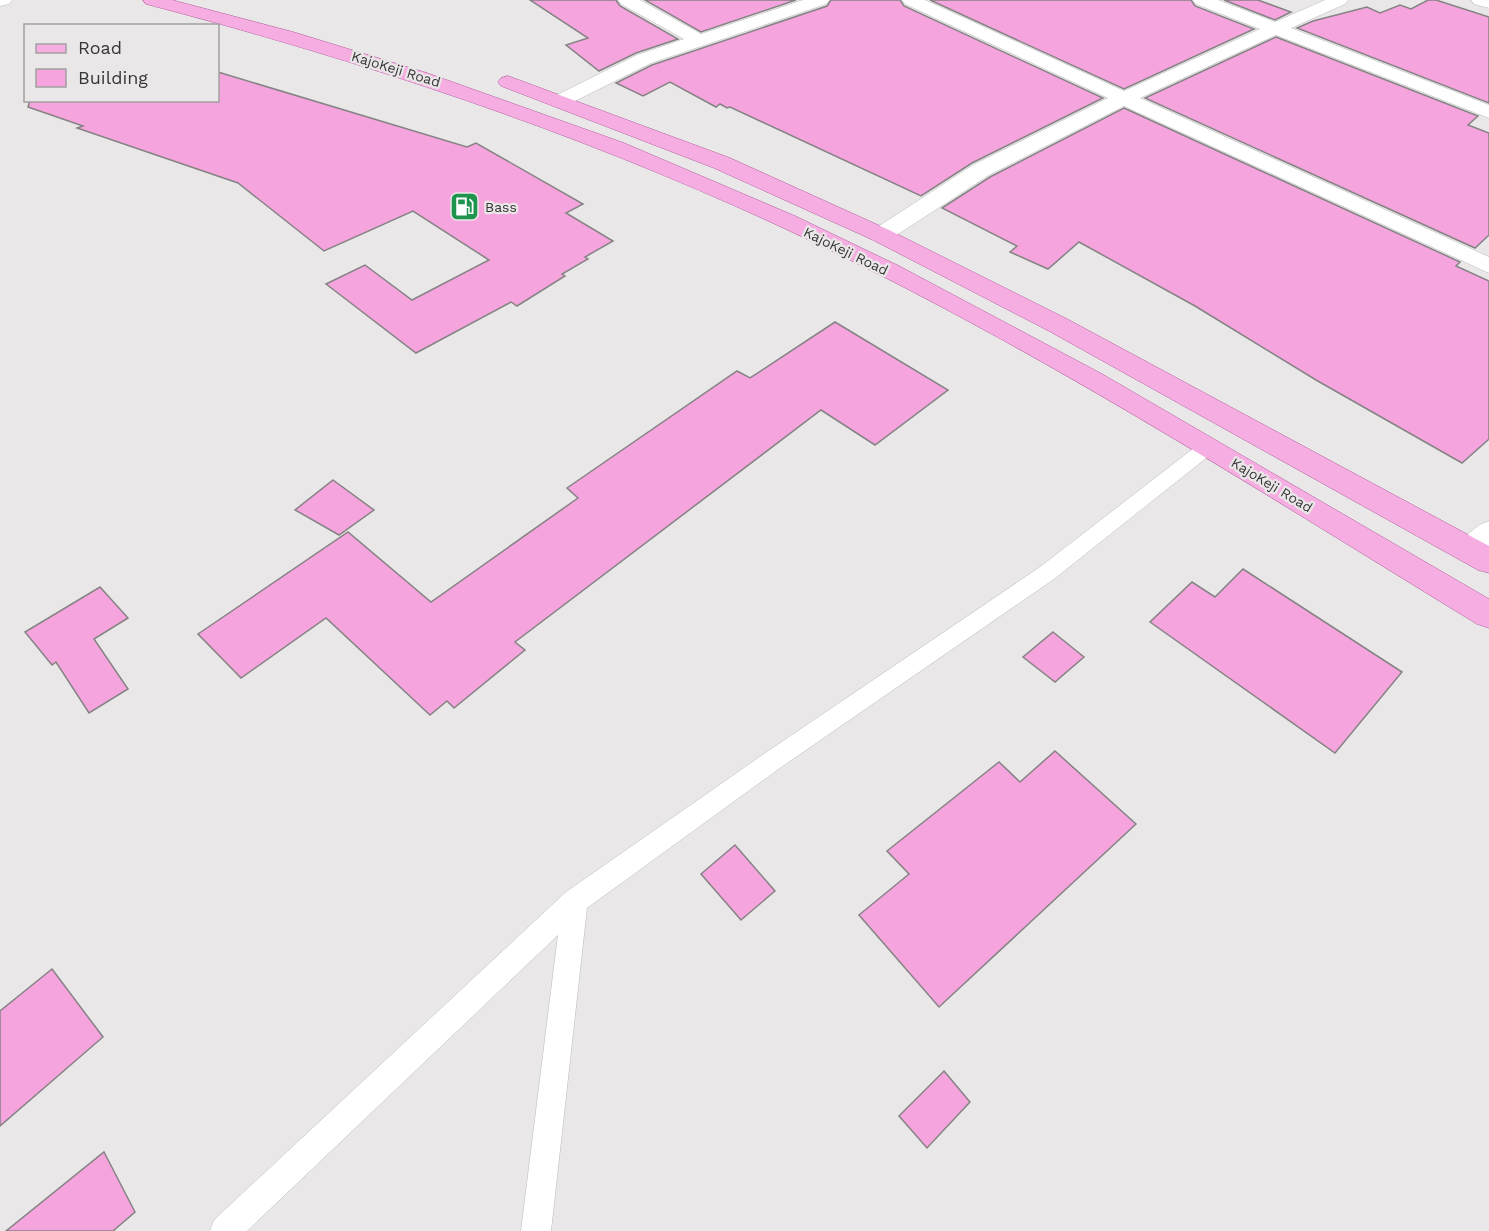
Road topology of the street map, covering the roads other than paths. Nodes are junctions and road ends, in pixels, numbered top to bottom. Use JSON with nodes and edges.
{"nodes":[{"id":1,"x":152,"y":0,"type":"edge"},
{"id":2,"x":238,"y":0,"type":"edge"},
{"id":3,"x":627,"y":0,"type":"edge"},
{"id":4,"x":820,"y":0,"type":"edge"},
{"id":5,"x":911,"y":0,"type":"edge"},
{"id":6,"x":1202,"y":0,"type":"edge"},
{"id":7,"x":1339,"y":0,"type":"edge"},
{"id":8,"x":1480,"y":0,"type":"edge"},
{"id":9,"x":1489,"y":3,"type":"edge"},
{"id":10,"x":1276,"y":29,"type":"junction"},
{"id":11,"x":699,"y":40,"type":"junction"},
{"id":12,"x":399,"y":47,"type":"dead end"},
{"id":13,"x":485,"y":74,"type":"dead end"},
{"id":14,"x":1124,"y":98,"type":"junction"},
{"id":15,"x":562,"y":100,"type":"junction"},
{"id":16,"x":1489,"y":112,"type":"edge"},
{"id":17,"x":881,"y":235,"type":"junction"},
{"id":18,"x":1489,"y":266,"type":"edge"},
{"id":19,"x":1209,"y":446,"type":"junction"},
{"id":20,"x":1483,"y":548,"type":"edge"},
{"id":21,"x":1489,"y":615,"type":"edge"},
{"id":22,"x":575,"y":901,"type":"junction"},
{"id":23,"x":225,"y":1231,"type":"edge"},
{"id":24,"x":536,"y":1231,"type":"edge"}],
"edges":[{"from":1,"to":19,"type":"main road","name":"KajoKeji Road"},
{"from":2,"to":12,"type":"main road","name":"KajoKeji Road"},
{"from":3,"to":11,"type":"street"},
{"from":4,"to":11,"type":"street"},
{"from":5,"to":14,"type":"street"},
{"from":6,"to":10,"type":"street"},
{"from":7,"to":10,"type":"street"},
{"from":8,"to":9,"type":"street"},
{"from":10,"to":14,"type":"street"},
{"from":10,"to":16,"type":"street"},
{"from":11,"to":15,"type":"street"},
{"from":13,"to":15,"type":"main road","name":"KajoKeji Road"},
{"from":14,"to":17,"type":"street"},
{"from":14,"to":18,"type":"street"},
{"from":15,"to":17,"type":"main road","name":"KajoKeji Road"},
{"from":17,"to":20,"type":"main road","name":"KajoKeji Road"},
{"from":19,"to":21,"type":"main road","name":"KajoKeji Road"},
{"from":19,"to":22,"type":"lane"},
{"from":22,"to":23,"type":"lane"},
{"from":22,"to":24,"type":"lane"}]}
